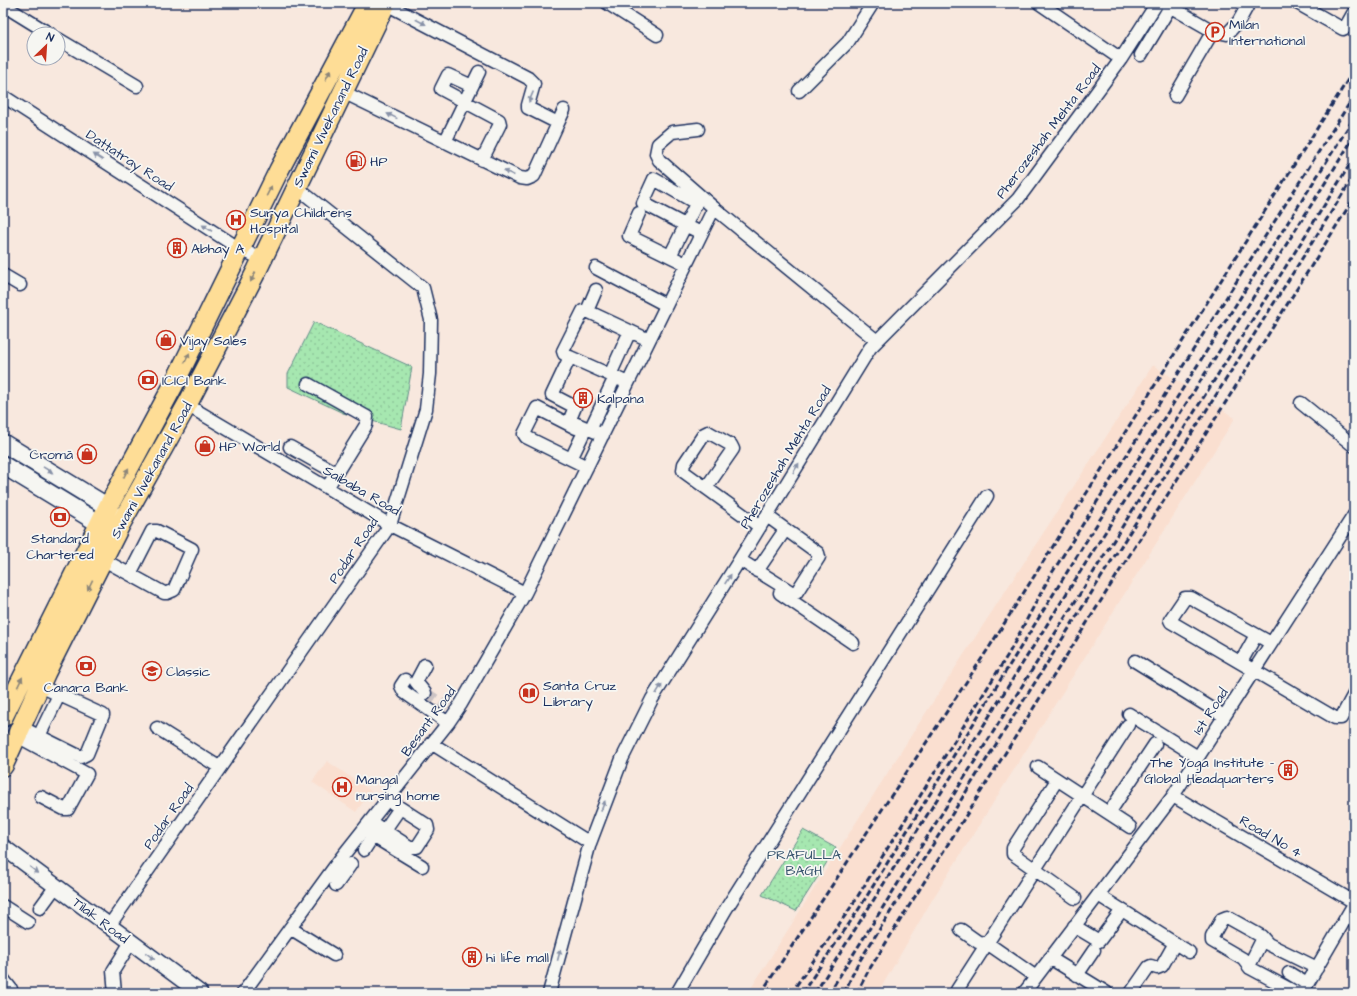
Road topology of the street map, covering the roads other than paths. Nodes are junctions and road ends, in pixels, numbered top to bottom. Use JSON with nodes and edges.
{"nodes":[{"id":1,"x":380,"y":3,"type":"edge"},
{"id":2,"x":607,"y":3,"type":"edge"},
{"id":3,"x":873,"y":3,"type":"edge"},
{"id":4,"x":1039,"y":3,"type":"edge"},
{"id":5,"x":1157,"y":3,"type":"edge"},
{"id":6,"x":1249,"y":3,"type":"edge"},
{"id":7,"x":1297,"y":3,"type":"edge"},
{"id":8,"x":1167,"y":5,"type":"edge"},
{"id":9,"x":3,"y":6,"type":"edge"},
{"id":10,"x":1354,"y":12,"type":"edge"},
{"id":11,"x":37,"y":26,"type":"edge"},
{"id":12,"x":1214,"y":31,"type":"junction"},
{"id":13,"x":657,"y":35,"type":"dead end"},
{"id":14,"x":66,"y":44,"type":"edge"},
{"id":15,"x":1141,"y":55,"type":"dead end"},
{"id":16,"x":1120,"y":59,"type":"junction"},
{"id":17,"x":479,"y":72,"type":"dead end"},
{"id":18,"x":137,"y":86,"type":"dead end"},
{"id":19,"x":472,"y":86,"type":"junction"},
{"id":20,"x":799,"y":91,"type":"dead end"},
{"id":21,"x":343,"y":92,"type":"junction"},
{"id":22,"x":3,"y":96,"type":"edge"},
{"id":23,"x":1175,"y":96,"type":"dead end"},
{"id":24,"x":465,"y":102,"type":"junction"},
{"id":25,"x":564,"y":110,"type":"dead end"},
{"id":26,"x":558,"y":123,"type":"junction"},
{"id":27,"x":698,"y":129,"type":"dead end"},
{"id":28,"x":445,"y":142,"type":"junction"},
{"id":29,"x":482,"y":160,"type":"junction"},
{"id":30,"x":296,"y":187,"type":"junction"},
{"id":31,"x":714,"y":208,"type":"junction"},
{"id":32,"x":640,"y":213,"type":"dead end"},
{"id":33,"x":701,"y":233,"type":"junction"},
{"id":34,"x":240,"y":249,"type":"junction"},
{"id":35,"x":670,"y":256,"type":"junction"},
{"id":36,"x":262,"y":259,"type":"junction"},
{"id":37,"x":686,"y":264,"type":"junction"},
{"id":38,"x":596,"y":268,"type":"dead end"},
{"id":39,"x":3,"y":275,"type":"edge"},
{"id":40,"x":20,"y":285,"type":"dead end"},
{"id":41,"x":596,"y":290,"type":"dead end"},
{"id":42,"x":666,"y":305,"type":"junction"},
{"id":43,"x":587,"y":311,"type":"junction"},
{"id":44,"x":630,"y":331,"type":"junction"},
{"id":45,"x":649,"y":340,"type":"junction"},
{"id":46,"x":877,"y":341,"type":"junction"},
{"id":47,"x":570,"y":356,"type":"junction"},
{"id":48,"x":613,"y":376,"type":"junction"},
{"id":49,"x":628,"y":383,"type":"junction"},
{"id":50,"x":308,"y":384,"type":"dead end"},
{"id":51,"x":1301,"y":403,"type":"dead end"},
{"id":52,"x":187,"y":405,"type":"junction"},
{"id":53,"x":587,"y":431,"type":"junction"},
{"id":54,"x":601,"y":438,"type":"junction"},
{"id":55,"x":3,"y":442,"type":"edge"},
{"id":56,"x":1354,"y":446,"type":"edge"},
{"id":57,"x":290,"y":447,"type":"dead end"},
{"id":58,"x":571,"y":459,"type":"junction"},
{"id":59,"x":3,"y":465,"type":"edge"},
{"id":60,"x":587,"y":467,"type":"junction"},
{"id":61,"x":336,"y":473,"type":"junction"},
{"id":62,"x":327,"y":488,"type":"junction"},
{"id":63,"x":706,"y":488,"type":"junction"},
{"id":64,"x":987,"y":496,"type":"dead end"},
{"id":65,"x":1354,"y":515,"type":"edge"},
{"id":66,"x":104,"y":516,"type":"junction"},
{"id":67,"x":767,"y":516,"type":"junction"},
{"id":68,"x":120,"y":525,"type":"junction"},
{"id":69,"x":390,"y":525,"type":"junction"},
{"id":70,"x":760,"y":527,"type":"junction"},
{"id":71,"x":785,"y":530,"type":"junction"},
{"id":72,"x":102,"y":559,"type":"junction"},
{"id":73,"x":739,"y":562,"type":"junction"},
{"id":74,"x":757,"y":571,"type":"junction"},
{"id":75,"x":130,"y":574,"type":"junction"},
{"id":76,"x":525,"y":593,"type":"junction"},
{"id":77,"x":1256,"y":635,"type":"junction"},
{"id":78,"x":488,"y":641,"type":"dead end"},
{"id":79,"x":853,"y":642,"type":"dead end"},
{"id":80,"x":1271,"y":643,"type":"junction"},
{"id":81,"x":480,"y":660,"type":"junction"},
{"id":82,"x":1135,"y":662,"type":"dead end"},
{"id":83,"x":1240,"y":662,"type":"junction"},
{"id":84,"x":425,"y":665,"type":"dead end"},
{"id":85,"x":1254,"y":670,"type":"junction"},
{"id":86,"x":405,"y":680,"type":"dead end"},
{"id":87,"x":40,"y":686,"type":"junction"},
{"id":88,"x":425,"y":693,"type":"tunnel mouth"},
{"id":89,"x":1354,"y":694,"type":"edge"},
{"id":90,"x":59,"y":695,"type":"junction"},
{"id":91,"x":1224,"y":716,"type":"junction"},
{"id":92,"x":3,"y":717,"type":"edge"},
{"id":93,"x":448,"y":723,"type":"junction"},
{"id":94,"x":157,"y":728,"type":"dead end"},
{"id":95,"x":19,"y":732,"type":"junction"},
{"id":96,"x":39,"y":736,"type":"junction"},
{"id":97,"x":431,"y":743,"type":"junction"},
{"id":98,"x":1155,"y":744,"type":"dead end"},
{"id":99,"x":1198,"y":757,"type":"junction"},
{"id":100,"x":3,"y":766,"type":"edge"},
{"id":101,"x":219,"y":767,"type":"junction"},
{"id":102,"x":1038,"y":767,"type":"dead end"},
{"id":103,"x":1057,"y":780,"type":"junction"},
{"id":104,"x":1082,"y":796,"type":"junction"},
{"id":105,"x":1173,"y":796,"type":"junction"},
{"id":106,"x":41,"y":797,"type":"dead end"},
{"id":107,"x":388,"y":800,"type":"junction"},
{"id":108,"x":400,"y":808,"type":"junction"},
{"id":109,"x":1109,"y":813,"type":"junction"},
{"id":110,"x":1130,"y":827,"type":"dead end"},
{"id":111,"x":369,"y":829,"type":"junction"},
{"id":112,"x":384,"y":830,"type":"junction"},
{"id":113,"x":590,"y":843,"type":"junction"},
{"id":114,"x":3,"y":847,"type":"edge"},
{"id":115,"x":422,"y":866,"type":"dead end"},
{"id":116,"x":1034,"y":870,"type":"junction"},
{"id":117,"x":56,"y":886,"type":"junction"},
{"id":118,"x":1098,"y":895,"type":"junction"},
{"id":119,"x":1075,"y":898,"type":"dead end"},
{"id":120,"x":1354,"y":903,"type":"edge"},
{"id":121,"x":3,"y":906,"type":"edge"},
{"id":122,"x":40,"y":908,"type":"dead end"},
{"id":123,"x":1122,"y":910,"type":"junction"},
{"id":124,"x":28,"y":922,"type":"dead end"},
{"id":125,"x":109,"y":926,"type":"junction"},
{"id":126,"x":1074,"y":926,"type":"junction"},
{"id":127,"x":290,"y":928,"type":"junction"},
{"id":128,"x":961,"y":930,"type":"dead end"},
{"id":129,"x":1263,"y":938,"type":"junction"},
{"id":130,"x":130,"y":942,"type":"junction"},
{"id":131,"x":987,"y":943,"type":"junction"},
{"id":132,"x":1175,"y":943,"type":"junction"},
{"id":133,"x":1094,"y":950,"type":"dead end"},
{"id":134,"x":1189,"y":952,"type":"dead end"},
{"id":135,"x":334,"y":956,"type":"dead end"},
{"id":136,"x":1050,"y":958,"type":"junction"},
{"id":137,"x":1249,"y":966,"type":"junction"},
{"id":138,"x":1317,"y":968,"type":"junction"},
{"id":139,"x":1289,"y":973,"type":"dead end"},
{"id":140,"x":1077,"y":975,"type":"junction"},
{"id":141,"x":1036,"y":977,"type":"junction"},
{"id":142,"x":3,"y":979,"type":"edge"},
{"id":143,"x":1305,"y":988,"type":"edge"},
{"id":144,"x":957,"y":990,"type":"dead end"},
{"id":145,"x":10,"y":993,"type":"edge"},
{"id":146,"x":115,"y":993,"type":"edge"},
{"id":147,"x":200,"y":993,"type":"edge"},
{"id":148,"x":242,"y":993,"type":"edge"},
{"id":149,"x":549,"y":993,"type":"edge"},
{"id":150,"x":677,"y":993,"type":"edge"},
{"id":151,"x":1024,"y":993,"type":"edge"},
{"id":152,"x":1107,"y":993,"type":"edge"},
{"id":153,"x":1131,"y":993,"type":"edge"},
{"id":154,"x":1297,"y":993,"type":"edge"}],
"edges":[{"from":1,"to":21,"type":"main road","name":"Swami Vivekanand Road"},
{"from":1,"to":26,"type":"street","one_way":true},
{"from":34,"to":1,"type":"main road","name":"Swami Vivekanand Road","one_way":true},
{"from":2,"to":13,"type":"street"},
{"from":3,"to":20,"type":"street"},
{"from":4,"to":16,"type":"street"},
{"from":5,"to":16,"type":"street","name":"Pherozeshah Mehta Road"},
{"from":6,"to":12,"type":"street"},
{"from":7,"to":10,"type":"street"},
{"from":8,"to":12,"type":"street"},
{"from":8,"to":15,"type":"street"},
{"from":9,"to":11,"type":"street"},
{"from":12,"to":23,"type":"street"},
{"from":14,"to":18,"type":"street"},
{"from":16,"to":46,"type":"street","name":"Pherozeshah Mehta Road"},
{"from":17,"to":19,"type":"street"},
{"from":19,"to":24,"type":"street"},
{"from":19,"to":24,"type":"street"},
{"from":28,"to":21,"type":"street","one_way":true},
{"from":21,"to":30,"type":"main road","name":"Swami Vivekanand Road"},
{"from":34,"to":22,"type":"street","name":"Dattatray Road","one_way":true},
{"from":24,"to":28,"type":"street"},
{"from":24,"to":29,"type":"street"},
{"from":25,"to":26,"type":"street"},
{"from":26,"to":29,"type":"street","one_way":true},
{"from":27,"to":31,"type":"street"},
{"from":28,"to":29,"type":"street"},
{"from":30,"to":36,"type":"main road","name":"Swami Vivekanand Road"},
{"from":30,"to":69,"type":"street","name":"Podar Road"},
{"from":31,"to":33,"type":"street","name":"Besant Road"},
{"from":31,"to":46,"type":"street"},
{"from":32,"to":35,"type":"street"},
{"from":33,"to":35,"type":"street"},
{"from":33,"to":37,"type":"street","name":"Besant Road"},
{"from":34,"to":36,"type":"street","name":"Dattatray Road"},
{"from":66,"to":34,"type":"main road","name":"Swami Vivekanand Road","one_way":true},
{"from":35,"to":37,"type":"street"},
{"from":36,"to":52,"type":"main road","name":"Swami Vivekanand Road","one_way":true},
{"from":37,"to":42,"type":"street","name":"Besant Road"},
{"from":38,"to":42,"type":"street"},
{"from":39,"to":40,"type":"street"},
{"from":41,"to":43,"type":"street"},
{"from":42,"to":45,"type":"street","name":"Besant Road"},
{"from":43,"to":44,"type":"street"},
{"from":43,"to":47,"type":"street"},
{"from":44,"to":45,"type":"street"},
{"from":44,"to":48,"type":"street"},
{"from":45,"to":49,"type":"street","name":"Besant Road"},
{"from":67,"to":46,"type":"street","name":"Pherozeshah Mehta Road","one_way":true},
{"from":47,"to":48,"type":"street"},
{"from":47,"to":53,"type":"street"},
{"from":48,"to":49,"type":"street"},
{"from":48,"to":53,"type":"street"},
{"from":49,"to":54,"type":"street","name":"Besant Road"},
{"from":50,"to":61,"type":"street"},
{"from":51,"to":56,"type":"street"},
{"from":52,"to":62,"type":"street","name":"Saibaba Road"},
{"from":52,"to":68,"type":"main road","name":"Swami Vivekanand Road"},
{"from":53,"to":54,"type":"street"},
{"from":53,"to":58,"type":"street"},
{"from":53,"to":58,"type":"street"},
{"from":54,"to":60,"type":"street","name":"Besant Road"},
{"from":55,"to":66,"type":"main road","one_way":true},
{"from":57,"to":61,"type":"street"},
{"from":58,"to":60,"type":"street"},
{"from":59,"to":66,"type":"main road"},
{"from":60,"to":76,"type":"street","name":"Besant Road"},
{"from":61,"to":62,"type":"street"},
{"from":62,"to":69,"type":"street","name":"Saibaba Road"},
{"from":63,"to":63,"type":"street"},
{"from":63,"to":70,"type":"street"},
{"from":64,"to":150,"type":"street"},
{"from":65,"to":80,"type":"street","name":"1st Road"},
{"from":66,"to":68,"type":"main road"},
{"from":92,"to":66,"type":"main road","name":"Swami Vivekanand Road","one_way":true},
{"from":67,"to":70,"type":"street","name":"Pherozeshah Mehta Road"},
{"from":67,"to":71,"type":"street"},
{"from":68,"to":72,"type":"main road","name":"Swami Vivekanand Road"},
{"from":69,"to":76,"type":"street","name":"Saibaba Road"},
{"from":69,"to":101,"type":"street","name":"Podar Road"},
{"from":70,"to":73,"type":"street","name":"Pherozeshah Mehta Road"},
{"from":71,"to":74,"type":"street"},
{"from":71,"to":74,"type":"street"},
{"from":72,"to":75,"type":"street"},
{"from":72,"to":87,"type":"main road","name":"Swami Vivekanand Road","one_way":true},
{"from":73,"to":74,"type":"street"},
{"from":73,"to":79,"type":"street"},
{"from":113,"to":73,"type":"street","name":"Pherozeshah Mehta Road","one_way":true},
{"from":75,"to":75,"type":"street"},
{"from":76,"to":81,"type":"street","name":"Besant Road"},
{"from":77,"to":80,"type":"street"},
{"from":77,"to":83,"type":"street"},
{"from":77,"to":83,"type":"street"},
{"from":78,"to":81,"type":"street"},
{"from":80,"to":85,"type":"street","name":"1st Road"},
{"from":81,"to":93,"type":"street","name":"Besant Road"},
{"from":82,"to":91,"type":"street"},
{"from":83,"to":85,"type":"street"},
{"from":84,"to":88,"type":"street"},
{"from":85,"to":89,"type":"street"},
{"from":85,"to":91,"type":"street","name":"1st Road"},
{"from":86,"to":93,"type":"street"},
{"from":87,"to":90,"type":"street"},
{"from":87,"to":95,"type":"main road","name":"Swami Vivekanand Road"},
{"from":90,"to":96,"type":"street"},
{"from":90,"to":96,"type":"street"},
{"from":91,"to":99,"type":"street","name":"1st Road"},
{"from":93,"to":97,"type":"street","name":"Besant Road"},
{"from":94,"to":101,"type":"street"},
{"from":95,"to":96,"type":"street"},
{"from":95,"to":100,"type":"main road","name":"Swami Vivekanand Road"},
{"from":95,"to":106,"type":"street"},
{"from":97,"to":107,"type":"street","name":"Besant Road"},
{"from":97,"to":113,"type":"street"},
{"from":98,"to":109,"type":"street"},
{"from":99,"to":104,"type":"street"},
{"from":99,"to":105,"type":"street","name":"1st Road"},
{"from":101,"to":125,"type":"street","name":"Podar Road"},
{"from":102,"to":103,"type":"street"},
{"from":103,"to":104,"type":"street"},
{"from":103,"to":116,"type":"street"},
{"from":104,"to":109,"type":"street"},
{"from":104,"to":116,"type":"street"},
{"from":105,"to":118,"type":"street","name":"1st Road"},
{"from":105,"to":120,"type":"street","name":"Road No 4"},
{"from":107,"to":108,"type":"street"},
{"from":107,"to":111,"type":"street","name":"Besant Road"},
{"from":108,"to":112,"type":"street"},
{"from":108,"to":112,"type":"street"},
{"from":109,"to":110,"type":"street"},
{"from":111,"to":112,"type":"street"},
{"from":111,"to":115,"type":"street"},
{"from":111,"to":127,"type":"street","name":"Besant Road"},
{"from":149,"to":113,"type":"street","name":"Pherozeshah Mehta Road","one_way":true},
{"from":114,"to":117,"type":"street","name":"Tilak Road","one_way":true},
{"from":116,"to":119,"type":"street"},
{"from":116,"to":131,"type":"street"},
{"from":117,"to":122,"type":"street"},
{"from":117,"to":125,"type":"street","name":"Tilak Road"},
{"from":118,"to":123,"type":"street"},
{"from":118,"to":126,"type":"street","name":"1st Road"},
{"from":120,"to":138,"type":"street"},
{"from":121,"to":124,"type":"street"},
{"from":123,"to":126,"type":"street"},
{"from":123,"to":132,"type":"street"},
{"from":125,"to":130,"type":"street","name":"Tilak Road"},
{"from":126,"to":136,"type":"street","name":"1st Road"},
{"from":127,"to":135,"type":"street"},
{"from":127,"to":148,"type":"street","name":"Besant Road"},
{"from":128,"to":131,"type":"street"},
{"from":129,"to":137,"type":"street"},
{"from":129,"to":137,"type":"street"},
{"from":129,"to":138,"type":"street"},
{"from":130,"to":146,"type":"street"},
{"from":130,"to":147,"type":"street","name":"Tilak Road","one_way":true},
{"from":131,"to":141,"type":"street"},
{"from":131,"to":144,"type":"street"},
{"from":132,"to":134,"type":"street"},
{"from":132,"to":153,"type":"street"},
{"from":133,"to":140,"type":"street"},
{"from":136,"to":140,"type":"street"},
{"from":136,"to":141,"type":"street","name":"1st Road"},
{"from":137,"to":154,"type":"street"},
{"from":138,"to":143,"type":"street"},
{"from":139,"to":143,"type":"street"},
{"from":140,"to":152,"type":"street"},
{"from":141,"to":151,"type":"street","name":"1st Road"},
{"from":142,"to":145,"type":"street"}]}
